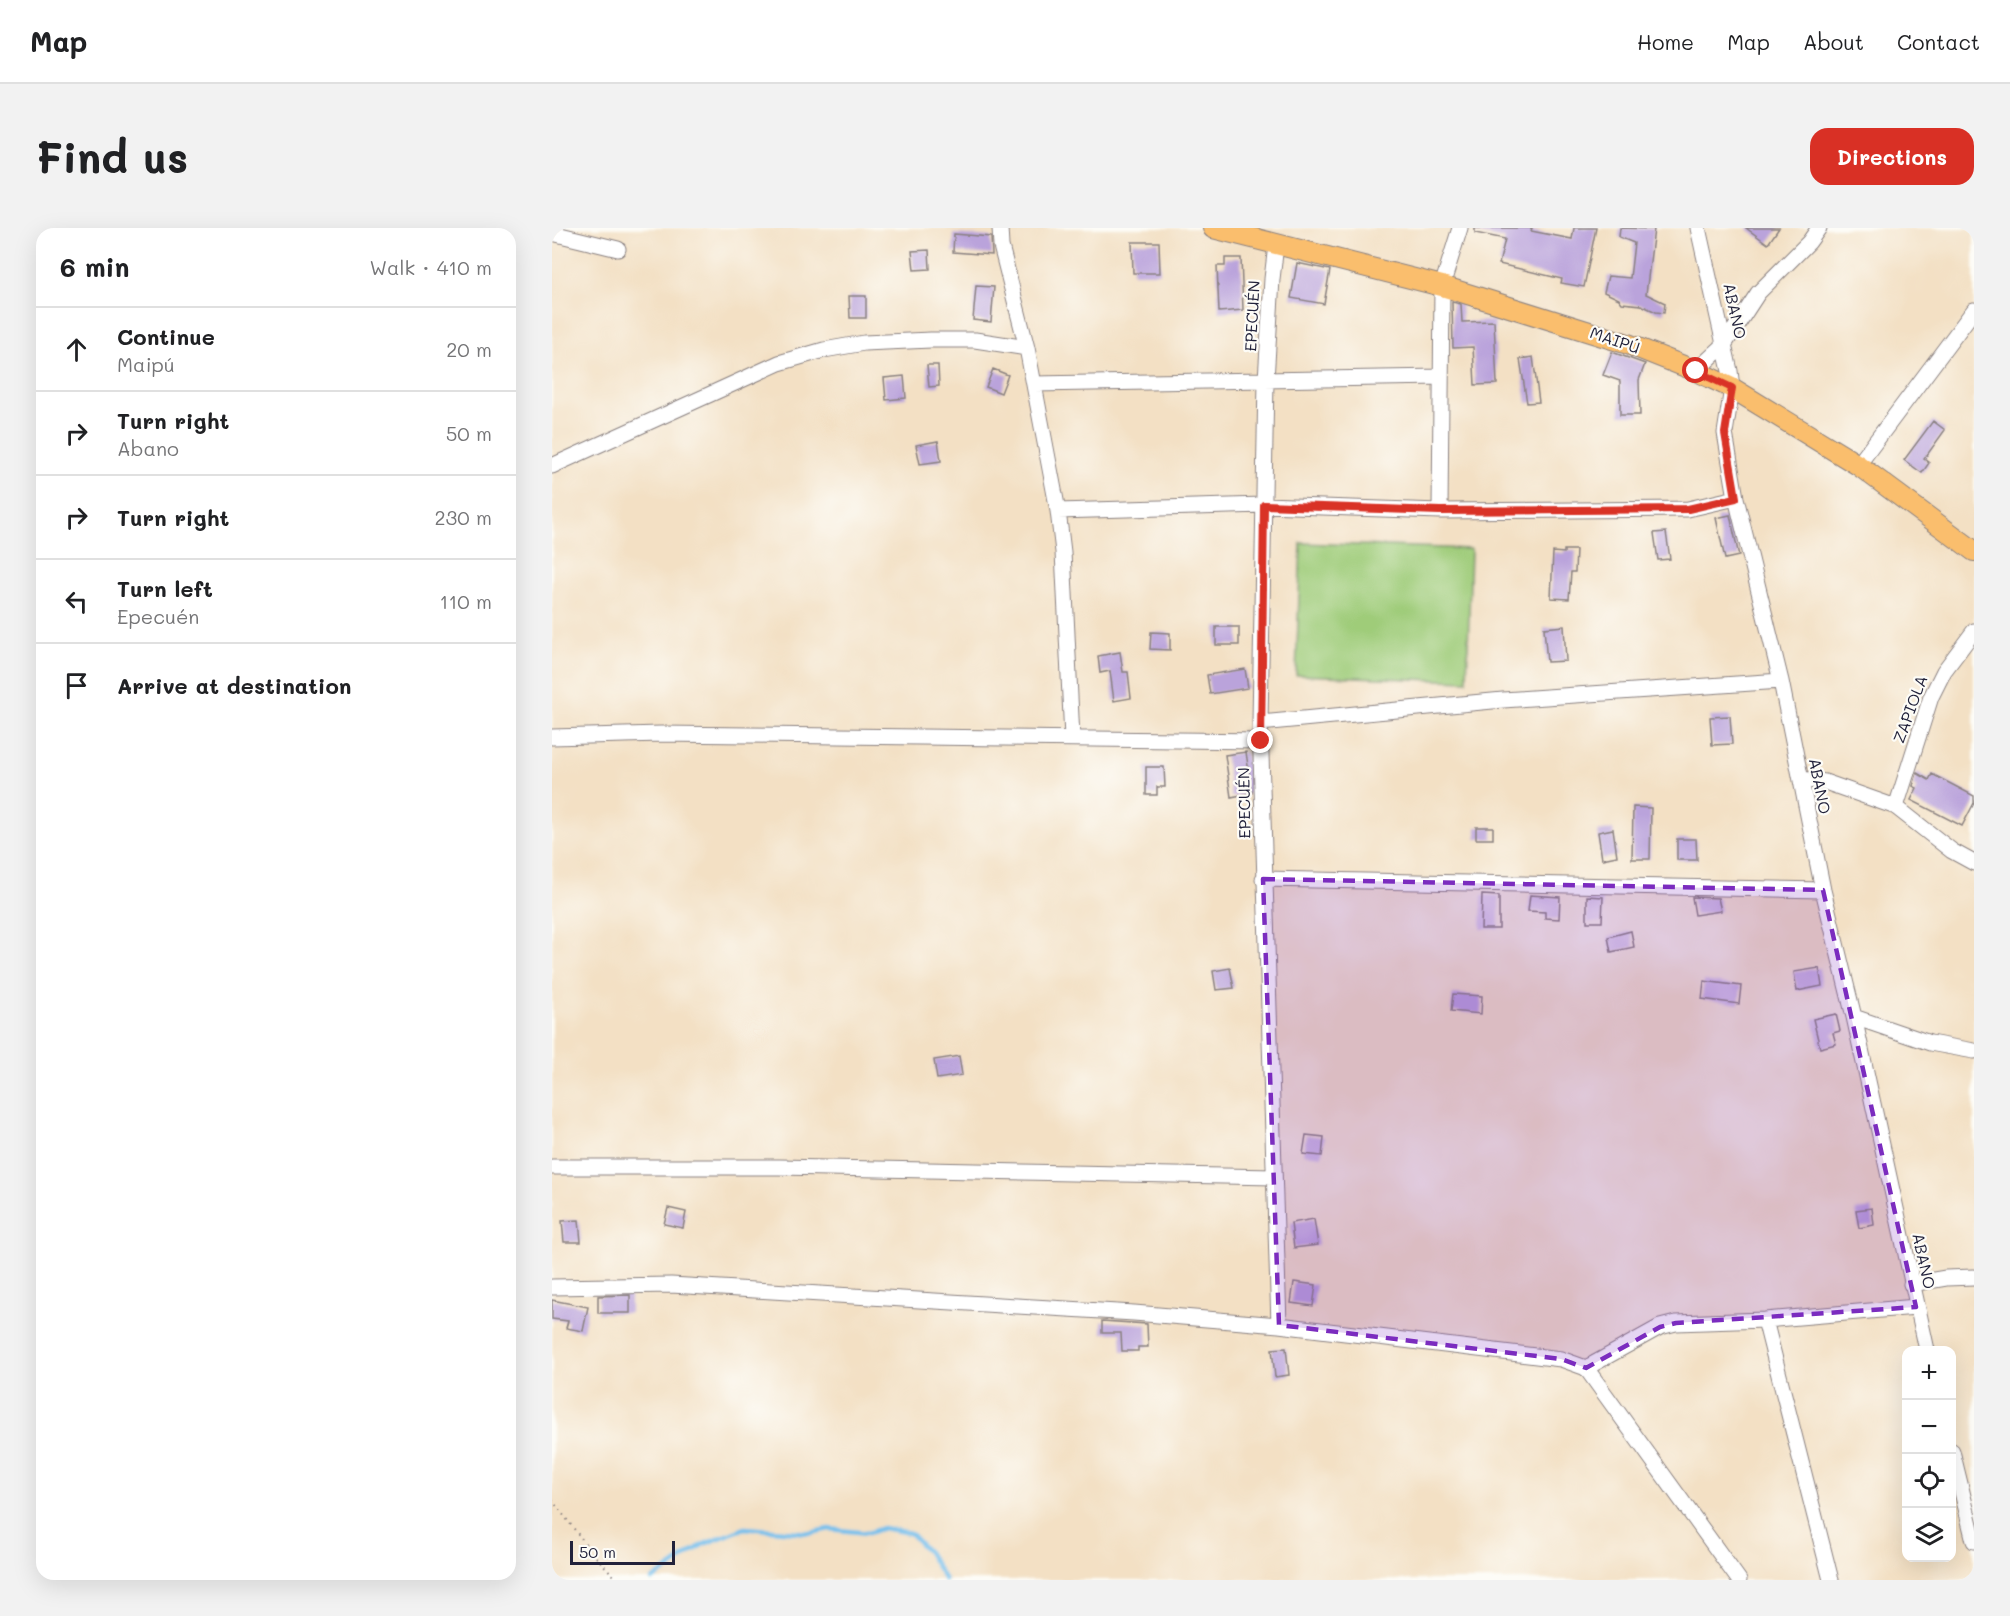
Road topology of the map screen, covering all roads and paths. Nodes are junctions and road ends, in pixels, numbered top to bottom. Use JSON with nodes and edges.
{"nodes":[{"id":1,"x":1000,"y":228,"type":"edge"},
{"id":2,"x":1213,"y":228,"type":"edge"},
{"id":3,"x":1460,"y":228,"type":"edge"},
{"id":4,"x":1698,"y":228,"type":"edge"},
{"id":5,"x":1819,"y":228,"type":"edge"},
{"id":6,"x":552,"y":233,"type":"edge"},
{"id":7,"x":1276,"y":244,"type":"junction"},
{"id":8,"x":618,"y":249,"type":"dead end"},
{"id":9,"x":1442,"y":286,"type":"junction"},
{"id":10,"x":1974,"y":310,"type":"edge"},
{"id":11,"x":1724,"y":345,"type":"junction"},
{"id":12,"x":1028,"y":348,"type":"junction"},
{"id":13,"x":1696,"y":371,"type":"junction"},
{"id":14,"x":1440,"y":377,"type":"junction"},
{"id":15,"x":1266,"y":380,"type":"junction"},
{"id":16,"x":1034,"y":384,"type":"junction"},
{"id":17,"x":1732,"y":388,"type":"junction"},
{"id":18,"x":1858,"y":465,"type":"junction"},
{"id":19,"x":552,"y":466,"type":"edge"},
{"id":20,"x":1736,"y":498,"type":"junction"},
{"id":21,"x":1264,"y":505,"type":"junction"},
{"id":22,"x":1058,"y":511,"type":"junction"},
{"id":23,"x":1440,"y":511,"type":"junction"},
{"id":24,"x":1974,"y":551,"type":"edge"},
{"id":25,"x":1974,"y":631,"type":"edge"},
{"id":26,"x":1781,"y":681,"type":"junction"},
{"id":27,"x":1260,"y":723,"type":"junction"},
{"id":28,"x":552,"y":736,"type":"edge"},
{"id":29,"x":1072,"y":738,"type":"junction"},
{"id":30,"x":1261,"y":741,"type":"junction"},
{"id":31,"x":1801,"y":779,"type":"junction"},
{"id":32,"x":1896,"y":807,"type":"junction"},
{"id":33,"x":1974,"y":863,"type":"edge"},
{"id":34,"x":1263,"y":879,"type":"junction"},
{"id":35,"x":1823,"y":890,"type":"junction"},
{"id":36,"x":1854,"y":1017,"type":"junction"},
{"id":37,"x":1974,"y":1051,"type":"edge"},
{"id":38,"x":552,"y":1167,"type":"edge"},
{"id":39,"x":1274,"y":1177,"type":"junction"},
{"id":40,"x":1974,"y":1277,"type":"edge"},
{"id":41,"x":1911,"y":1284,"type":"junction"},
{"id":42,"x":552,"y":1287,"type":"edge"},
{"id":43,"x":1916,"y":1307,"type":"junction"},
{"id":44,"x":1765,"y":1320,"type":"junction"},
{"id":45,"x":1279,"y":1325,"type":"junction"},
{"id":46,"x":1925,"y":1346,"type":"edge"},
{"id":47,"x":1587,"y":1368,"type":"junction"},
{"id":48,"x":1953,"y":1454,"type":"edge"},
{"id":49,"x":552,"y":1500,"type":"edge"},
{"id":50,"x":1974,"y":1541,"type":"edge"},
{"id":51,"x":618,"y":1580,"type":"edge"},
{"id":52,"x":1739,"y":1580,"type":"edge"},
{"id":53,"x":1831,"y":1580,"type":"edge"}],
"edges":[{"from":1,"to":12,"type":"street"},
{"from":2,"to":7,"type":"main road","name":"MAIPÚ"},
{"from":3,"to":9,"type":"street"},
{"from":4,"to":11,"type":"street","name":"ABANO"},
{"from":5,"to":11,"type":"street"},
{"from":6,"to":8,"type":"street"},
{"from":7,"to":9,"type":"main road","name":"MAIPÚ"},
{"from":7,"to":15,"type":"street","name":"EPECUÉN"},
{"from":9,"to":13,"type":"main road","name":"MAIPÚ"},
{"from":9,"to":14,"type":"street"},
{"from":10,"to":18,"type":"street"},
{"from":11,"to":13,"type":"street"},
{"from":11,"to":17,"type":"street","name":"ABANO"},
{"from":12,"to":16,"type":"street"},
{"from":12,"to":19,"type":"street"},
{"from":13,"to":17,"type":"main road","name":"MAIPÚ"},
{"from":14,"to":15,"type":"street"},
{"from":14,"to":23,"type":"street"},
{"from":15,"to":16,"type":"street"},
{"from":15,"to":21,"type":"street","name":"EPECUÉN"},
{"from":16,"to":22,"type":"street"},
{"from":17,"to":18,"type":"main road","name":"MAIPÚ"},
{"from":17,"to":20,"type":"street","name":"ABANO"},
{"from":18,"to":24,"type":"main road","name":"MAIPÚ"},
{"from":20,"to":23,"type":"street"},
{"from":20,"to":26,"type":"street","name":"ABANO"},
{"from":21,"to":22,"type":"street"},
{"from":21,"to":23,"type":"street"},
{"from":21,"to":27,"type":"street","name":"EPECUÉN"},
{"from":22,"to":29,"type":"street"},
{"from":25,"to":32,"type":"street","name":"ZAPIOLA"},
{"from":26,"to":27,"type":"street"},
{"from":26,"to":31,"type":"street","name":"ABANO"},
{"from":27,"to":30,"type":"street","name":"EPECUÉN"},
{"from":28,"to":29,"type":"street"},
{"from":29,"to":30,"type":"street"},
{"from":30,"to":34,"type":"street","name":"EPECUÉN"},
{"from":31,"to":32,"type":"street"},
{"from":31,"to":35,"type":"street","name":"ABANO"},
{"from":32,"to":33,"type":"street"},
{"from":34,"to":35,"type":"street"},
{"from":34,"to":39,"type":"street","name":"EPECUÉN"},
{"from":35,"to":36,"type":"street","name":"ABANO"},
{"from":36,"to":37,"type":"street"},
{"from":36,"to":41,"type":"street","name":"ABANO"},
{"from":38,"to":39,"type":"street"},
{"from":39,"to":45,"type":"street","name":"EPECUÉN"},
{"from":40,"to":41,"type":"street"},
{"from":41,"to":43,"type":"street","name":"ABANO"},
{"from":42,"to":45,"type":"street"},
{"from":43,"to":44,"type":"street"},
{"from":43,"to":46,"type":"street","name":"ABANO"},
{"from":44,"to":47,"type":"street"},
{"from":44,"to":53,"type":"street"},
{"from":45,"to":47,"type":"street"},
{"from":47,"to":52,"type":"street"},
{"from":48,"to":50,"type":"street"},
{"from":49,"to":51,"type":"path"}]}
